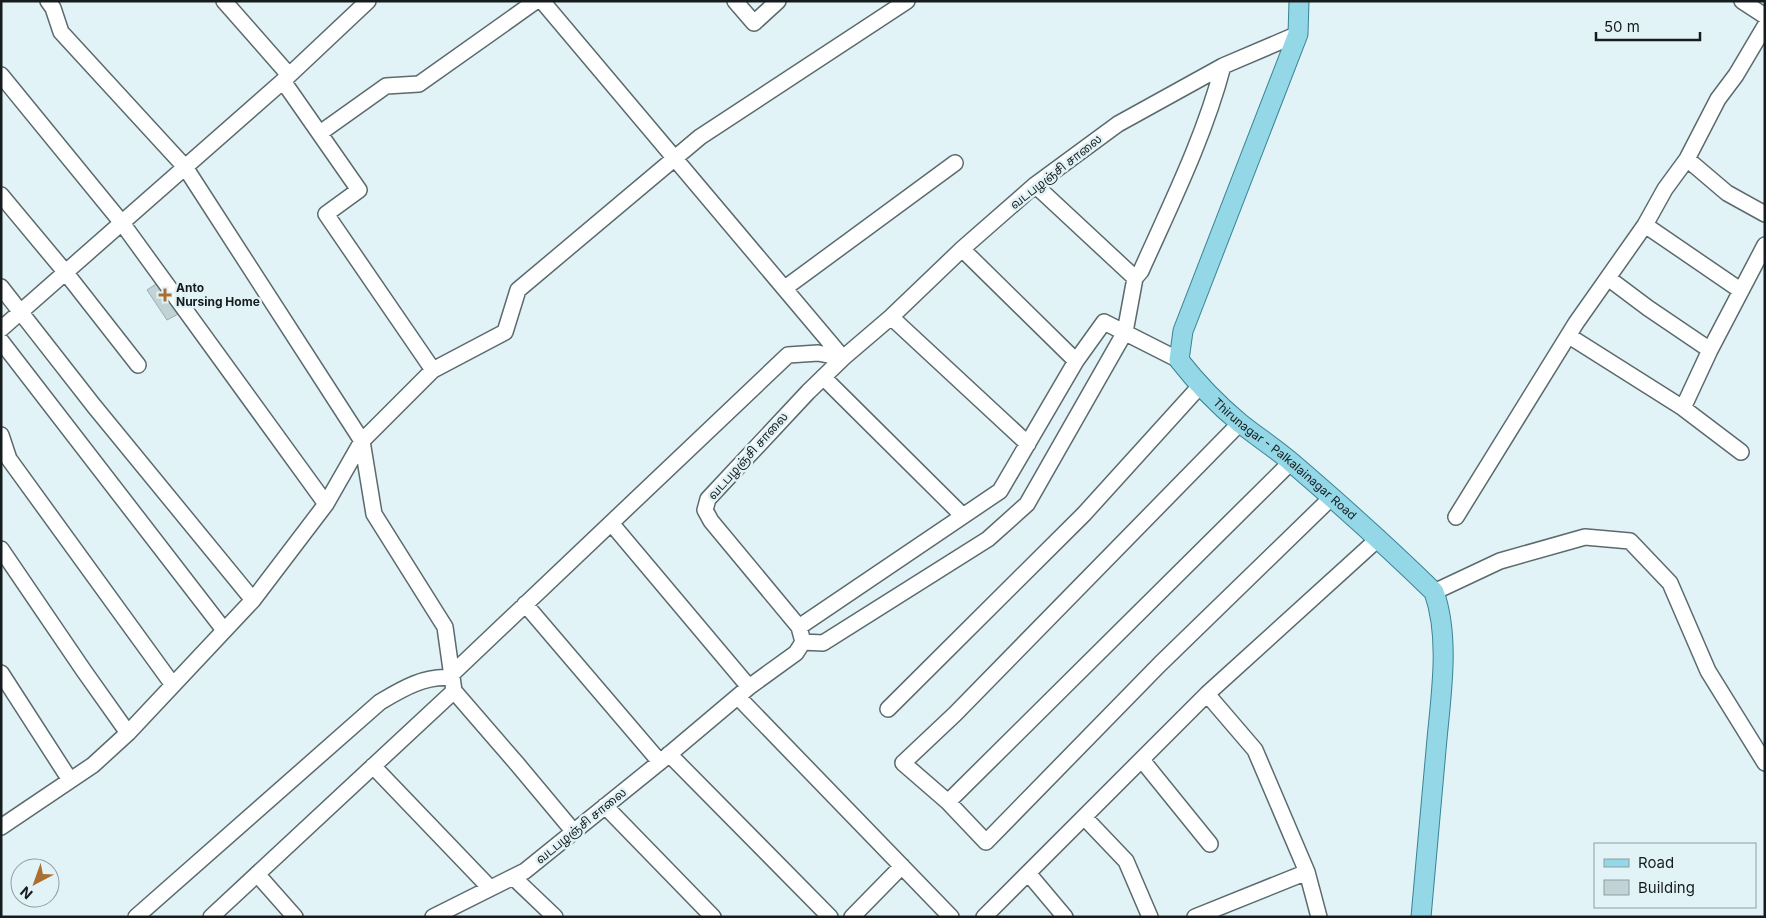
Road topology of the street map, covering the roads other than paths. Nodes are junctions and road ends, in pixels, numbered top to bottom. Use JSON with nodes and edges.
{"nodes":[{"id":1,"x":48,"y":1,"type":"edge"},
{"id":2,"x":224,"y":1,"type":"edge"},
{"id":3,"x":368,"y":1,"type":"edge"},
{"id":4,"x":536,"y":1,"type":"edge"},
{"id":5,"x":542,"y":1,"type":"edge"},
{"id":6,"x":735,"y":1,"type":"edge"},
{"id":7,"x":778,"y":1,"type":"edge"},
{"id":8,"x":906,"y":1,"type":"edge"},
{"id":9,"x":1742,"y":1,"type":"edge"},
{"id":10,"x":1303,"y":2,"type":"edge"},
{"id":11,"x":1765,"y":16,"type":"edge"},
{"id":12,"x":1765,"y":26,"type":"edge"},
{"id":13,"x":1298,"y":34,"type":"junction"},
{"id":14,"x":1223,"y":66,"type":"junction"},
{"id":15,"x":1,"y":75,"type":"edge"},
{"id":16,"x":286,"y":78,"type":"junction"},
{"id":17,"x":320,"y":133,"type":"junction"},
{"id":18,"x":676,"y":158,"type":"junction"},
{"id":19,"x":1687,"y":159,"type":"junction"},
{"id":20,"x":955,"y":163,"type":"dead end"},
{"id":21,"x":185,"y":168,"type":"junction"},
{"id":22,"x":1034,"y":185,"type":"junction"},
{"id":23,"x":1,"y":195,"type":"edge"},
{"id":24,"x":1765,"y":214,"type":"edge"},
{"id":25,"x":122,"y":223,"type":"junction"},
{"id":26,"x":1645,"y":225,"type":"junction"},
{"id":27,"x":1765,"y":245,"type":"edge"},
{"id":28,"x":962,"y":248,"type":"junction"},
{"id":29,"x":66,"y":272,"type":"junction"},
{"id":30,"x":1134,"y":278,"type":"junction"},
{"id":31,"x":1608,"y":278,"type":"junction"},
{"id":32,"x":1,"y":287,"type":"edge"},
{"id":33,"x":785,"y":288,"type":"junction"},
{"id":34,"x":1740,"y":290,"type":"junction"},
{"id":35,"x":21,"y":312,"type":"junction"},
{"id":36,"x":891,"y":317,"type":"junction"},
{"id":37,"x":1,"y":329,"type":"edge"},
{"id":38,"x":1125,"y":332,"type":"junction"},
{"id":39,"x":1569,"y":336,"type":"junction"},
{"id":40,"x":1,"y":341,"type":"edge"},
{"id":41,"x":1710,"y":350,"type":"junction"},
{"id":42,"x":844,"y":358,"type":"junction"},
{"id":43,"x":1179,"y":360,"type":"junction"},
{"id":44,"x":1076,"y":361,"type":"junction"},
{"id":45,"x":138,"y":365,"type":"dead end"},
{"id":46,"x":433,"y":370,"type":"junction"},
{"id":47,"x":823,"y":378,"type":"junction"},
{"id":48,"x":1200,"y":386,"type":"junction"},
{"id":49,"x":1683,"y":408,"type":"junction"},
{"id":50,"x":1240,"y":423,"type":"junction"},
{"id":51,"x":1,"y":435,"type":"edge"},
{"id":52,"x":362,"y":442,"type":"junction"},
{"id":53,"x":1028,"y":444,"type":"junction"},
{"id":54,"x":1741,"y":452,"type":"dead end"},
{"id":55,"x":1291,"y":462,"type":"junction"},
{"id":56,"x":1332,"y":497,"type":"junction"},
{"id":57,"x":326,"y":504,"type":"junction"},
{"id":58,"x":962,"y":516,"type":"junction"},
{"id":59,"x":1456,"y":517,"type":"dead end"},
{"id":60,"x":611,"y":523,"type":"junction"},
{"id":61,"x":1379,"y":538,"type":"junction"},
{"id":62,"x":1,"y":549,"type":"edge"},
{"id":63,"x":1434,"y":592,"type":"junction"},
{"id":64,"x":252,"y":600,"type":"junction"},
{"id":65,"x":526,"y":604,"type":"junction"},
{"id":66,"x":799,"y":627,"type":"junction"},
{"id":67,"x":224,"y":630,"type":"junction"},
{"id":68,"x":803,"y":642,"type":"junction"},
{"id":69,"x":1,"y":673,"type":"edge"},
{"id":70,"x":453,"y":681,"type":"junction"},
{"id":71,"x":173,"y":685,"type":"junction"},
{"id":72,"x":744,"y":692,"type":"junction"},
{"id":73,"x":1207,"y":694,"type":"junction"},
{"id":74,"x":888,"y":709,"type":"dead end"},
{"id":75,"x":128,"y":733,"type":"junction"},
{"id":76,"x":665,"y":758,"type":"junction"},
{"id":77,"x":1142,"y":760,"type":"junction"},
{"id":78,"x":1765,"y":763,"type":"edge"},
{"id":79,"x":373,"y":766,"type":"junction"},
{"id":80,"x":70,"y":780,"type":"junction"},
{"id":81,"x":948,"y":802,"type":"junction"},
{"id":82,"x":606,"y":806,"type":"junction"},
{"id":83,"x":1084,"y":816,"type":"junction"},
{"id":84,"x":1,"y":827,"type":"edge"},
{"id":85,"x":574,"y":832,"type":"junction"},
{"id":86,"x":1210,"y":844,"type":"dead end"},
{"id":87,"x":902,"y":866,"type":"junction"},
{"id":88,"x":1307,"y":872,"type":"junction"},
{"id":89,"x":1028,"y":873,"type":"junction"},
{"id":90,"x":257,"y":874,"type":"junction"},
{"id":91,"x":513,"y":877,"type":"junction"},
{"id":92,"x":490,"y":888,"type":"junction"},
{"id":93,"x":1217,"y":913,"type":"edge"},
{"id":94,"x":440,"y":916,"type":"edge"},
{"id":95,"x":136,"y":917,"type":"edge"},
{"id":96,"x":211,"y":917,"type":"edge"},
{"id":97,"x":295,"y":917,"type":"edge"},
{"id":98,"x":555,"y":917,"type":"edge"},
{"id":99,"x":713,"y":917,"type":"edge"},
{"id":100,"x":830,"y":917,"type":"edge"},
{"id":101,"x":852,"y":917,"type":"edge"},
{"id":102,"x":951,"y":917,"type":"edge"},
{"id":103,"x":984,"y":917,"type":"edge"},
{"id":104,"x":1065,"y":917,"type":"edge"},
{"id":105,"x":1150,"y":917,"type":"edge"},
{"id":106,"x":1195,"y":917,"type":"edge"},
{"id":107,"x":1319,"y":917,"type":"edge"},
{"id":108,"x":1421,"y":917,"type":"edge"}],
"edges":[{"from":1,"to":21,"type":"street"},
{"from":2,"to":16,"type":"street"},
{"from":3,"to":16,"type":"street"},
{"from":4,"to":17,"type":"street"},
{"from":5,"to":18,"type":"street"},
{"from":6,"to":7,"type":"street"},
{"from":8,"to":18,"type":"street"},
{"from":9,"to":11,"type":"street"},
{"from":10,"to":13,"type":"main road"},
{"from":12,"to":19,"type":"street"},
{"from":13,"to":14,"type":"street","name":"வடபழஞ்சி சாலை"},
{"from":13,"to":43,"type":"main road"},
{"from":14,"to":22,"type":"street","name":"வடபழஞ்சி சாலை"},
{"from":14,"to":30,"type":"street"},
{"from":15,"to":25,"type":"street"},
{"from":16,"to":17,"type":"street"},
{"from":16,"to":21,"type":"street"},
{"from":17,"to":46,"type":"street"},
{"from":18,"to":33,"type":"street"},
{"from":18,"to":46,"type":"street"},
{"from":19,"to":24,"type":"street"},
{"from":19,"to":26,"type":"street"},
{"from":20,"to":33,"type":"street"},
{"from":21,"to":25,"type":"street"},
{"from":21,"to":52,"type":"street"},
{"from":22,"to":28,"type":"street","name":"வடபழஞ்சி சாலை"},
{"from":22,"to":30,"type":"street"},
{"from":23,"to":29,"type":"street"},
{"from":25,"to":29,"type":"street"},
{"from":25,"to":57,"type":"street"},
{"from":26,"to":31,"type":"street"},
{"from":26,"to":34,"type":"street"},
{"from":27,"to":34,"type":"street"},
{"from":28,"to":36,"type":"street","name":"வடபழஞ்சி சாலை"},
{"from":28,"to":44,"type":"street"},
{"from":29,"to":35,"type":"street"},
{"from":29,"to":45,"type":"street"},
{"from":30,"to":38,"type":"street"},
{"from":31,"to":39,"type":"street"},
{"from":31,"to":41,"type":"street"},
{"from":32,"to":35,"type":"street"},
{"from":33,"to":42,"type":"street"},
{"from":34,"to":41,"type":"street"},
{"from":35,"to":37,"type":"street"},
{"from":35,"to":64,"type":"street"},
{"from":36,"to":42,"type":"street","name":"வடபழஞ்சி சாலை"},
{"from":36,"to":53,"type":"street"},
{"from":38,"to":43,"type":"street"},
{"from":38,"to":44,"type":"street"},
{"from":38,"to":68,"type":"street"},
{"from":39,"to":49,"type":"street"},
{"from":39,"to":59,"type":"street"},
{"from":40,"to":67,"type":"street"},
{"from":41,"to":49,"type":"street"},
{"from":42,"to":47,"type":"street","name":"வடபழஞ்சி சாலை"},
{"from":42,"to":60,"type":"street"},
{"from":43,"to":48,"type":"main road","name":"Thirunagar - Palkalainagar Road"},
{"from":44,"to":53,"type":"street"},
{"from":46,"to":52,"type":"street"},
{"from":47,"to":58,"type":"street"},
{"from":47,"to":66,"type":"street","name":"வடபழஞ்சி சாலை"},
{"from":48,"to":50,"type":"main road","name":"Thirunagar - Palkalainagar Road"},
{"from":48,"to":74,"type":"street"},
{"from":49,"to":54,"type":"street"},
{"from":50,"to":55,"type":"main road","name":"Thirunagar - Palkalainagar Road"},
{"from":50,"to":81,"type":"street"},
{"from":51,"to":71,"type":"street"},
{"from":52,"to":57,"type":"street"},
{"from":52,"to":70,"type":"street"},
{"from":53,"to":58,"type":"street"},
{"from":55,"to":56,"type":"main road","name":"Thirunagar - Palkalainagar Road"},
{"from":55,"to":81,"type":"street"},
{"from":56,"to":61,"type":"main road","name":"Thirunagar - Palkalainagar Road"},
{"from":56,"to":81,"type":"street"},
{"from":57,"to":64,"type":"street"},
{"from":58,"to":66,"type":"street"},
{"from":60,"to":65,"type":"street"},
{"from":60,"to":72,"type":"street"},
{"from":61,"to":63,"type":"main road","name":"Thirunagar - Palkalainagar Road"},
{"from":61,"to":73,"type":"street"},
{"from":62,"to":75,"type":"street"},
{"from":63,"to":78,"type":"street"},
{"from":63,"to":108,"type":"main road"},
{"from":64,"to":67,"type":"street"},
{"from":65,"to":70,"type":"street"},
{"from":65,"to":76,"type":"street"},
{"from":66,"to":68,"type":"street","name":"வடபழஞ்சி சாலை"},
{"from":67,"to":71,"type":"street"},
{"from":68,"to":72,"type":"street","name":"வடபழஞ்சி சாலை"},
{"from":69,"to":80,"type":"street"},
{"from":70,"to":79,"type":"street"},
{"from":70,"to":85,"type":"street"},
{"from":70,"to":95,"type":"street"},
{"from":71,"to":75,"type":"street"},
{"from":72,"to":76,"type":"street","name":"வடபழஞ்சி சாலை"},
{"from":72,"to":87,"type":"street"},
{"from":73,"to":77,"type":"street"},
{"from":73,"to":88,"type":"street"},
{"from":75,"to":80,"type":"street"},
{"from":76,"to":82,"type":"street","name":"வடபழஞ்சி சாலை"},
{"from":76,"to":100,"type":"street"},
{"from":77,"to":83,"type":"street"},
{"from":77,"to":86,"type":"street"},
{"from":79,"to":90,"type":"street"},
{"from":79,"to":92,"type":"street"},
{"from":80,"to":84,"type":"street"},
{"from":82,"to":85,"type":"street","name":"வடபழஞ்சி சாலை"},
{"from":82,"to":99,"type":"street"},
{"from":83,"to":89,"type":"street"},
{"from":83,"to":105,"type":"street"},
{"from":85,"to":91,"type":"street","name":"வடபழஞ்சி சாலை"},
{"from":87,"to":101,"type":"street"},
{"from":87,"to":102,"type":"street"},
{"from":88,"to":93,"type":"street"},
{"from":88,"to":107,"type":"street"},
{"from":89,"to":103,"type":"street"},
{"from":89,"to":104,"type":"street"},
{"from":90,"to":96,"type":"street"},
{"from":90,"to":97,"type":"street"},
{"from":91,"to":92,"type":"street","name":"வடபழஞ்சி சாலை"},
{"from":91,"to":98,"type":"street"},
{"from":92,"to":94,"type":"street","name":"வடபழஞ்சி சாலை"},
{"from":93,"to":106,"type":"street"}]}
